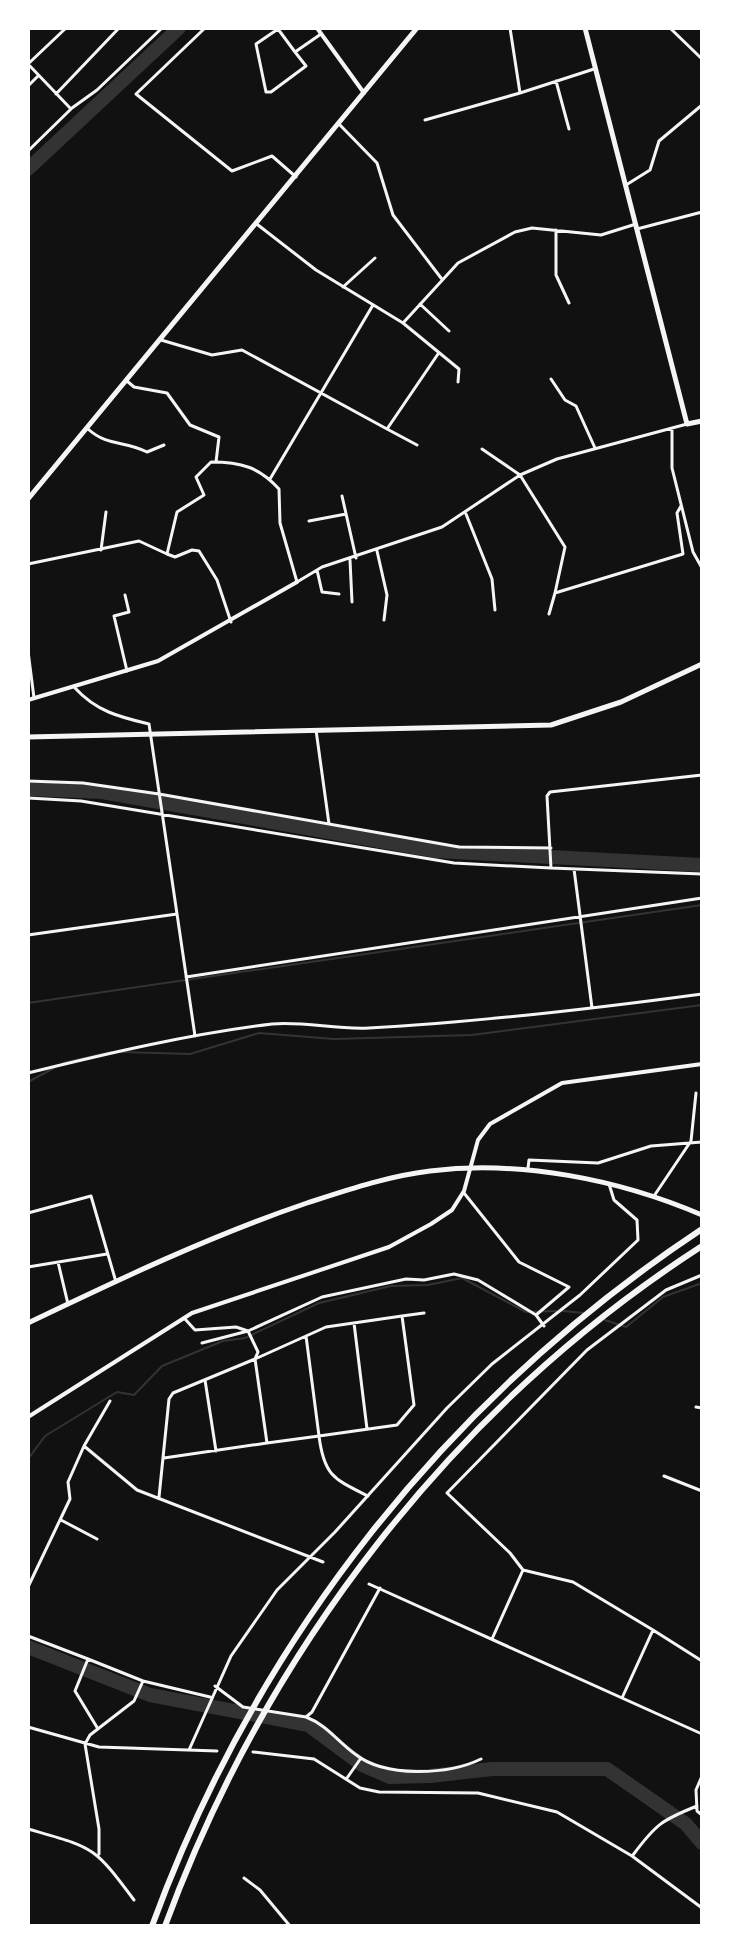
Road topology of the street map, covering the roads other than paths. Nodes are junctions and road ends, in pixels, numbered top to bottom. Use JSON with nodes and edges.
{"nodes":[{"id":1,"x":66,"y":28,"type":"edge"},
{"id":2,"x":119,"y":28,"type":"edge"},
{"id":3,"x":162,"y":28,"type":"edge"},
{"id":4,"x":205,"y":28,"type":"edge"},
{"id":5,"x":317,"y":28,"type":"edge"},
{"id":6,"x":417,"y":28,"type":"edge"},
{"id":7,"x":510,"y":28,"type":"edge"},
{"id":8,"x":585,"y":28,"type":"edge"},
{"id":9,"x":670,"y":28,"type":"edge"},
{"id":10,"x":321,"y":34,"type":"junction"},
{"id":11,"x":295,"y":52,"type":"junction"},
{"id":12,"x":702,"y":59,"type":"edge"},
{"id":13,"x":28,"y":64,"type":"edge"},
{"id":14,"x":595,"y":68,"type":"junction"},
{"id":15,"x":38,"y":76,"type":"junction"},
{"id":16,"x":556,"y":81,"type":"junction"},
{"id":17,"x":28,"y":86,"type":"edge"},
{"id":18,"x":364,"y":93,"type":"junction"},
{"id":19,"x":520,"y":93,"type":"junction"},
{"id":20,"x":56,"y":94,"type":"junction"},
{"id":21,"x":702,"y":105,"type":"edge"},
{"id":22,"x":71,"y":109,"type":"junction"},
{"id":23,"x":425,"y":120,"type":"dead end"},
{"id":24,"x":339,"y":124,"type":"junction"},
{"id":25,"x":569,"y":129,"type":"dead end"},
{"id":26,"x":28,"y":151,"type":"edge"},
{"id":27,"x":296,"y":177,"type":"junction"},
{"id":28,"x":626,"y":185,"type":"junction"},
{"id":29,"x":702,"y":212,"type":"edge"},
{"id":30,"x":258,"y":225,"type":"junction"},
{"id":31,"x":636,"y":226,"type":"junction"},
{"id":32,"x":556,"y":230,"type":"junction"},
{"id":33,"x":375,"y":258,"type":"dead end"},
{"id":34,"x":442,"y":279,"type":"junction"},
{"id":35,"x":343,"y":287,"type":"junction"},
{"id":36,"x":569,"y":303,"type":"dead end"},
{"id":37,"x":420,"y":304,"type":"junction"},
{"id":38,"x":373,"y":305,"type":"junction"},
{"id":39,"x":403,"y":323,"type":"junction"},
{"id":40,"x":449,"y":331,"type":"dead end"},
{"id":41,"x":161,"y":340,"type":"junction"},
{"id":42,"x":438,"y":354,"type":"junction"},
{"id":43,"x":551,"y":379,"type":"dead end"},
{"id":44,"x":127,"y":381,"type":"junction"},
{"id":45,"x":458,"y":382,"type":"dead end"},
{"id":46,"x":320,"y":394,"type":"junction"},
{"id":47,"x":702,"y":421,"type":"edge"},
{"id":48,"x":687,"y":424,"type":"junction"},
{"id":49,"x":672,"y":428,"type":"junction"},
{"id":50,"x":88,"y":429,"type":"junction"},
{"id":51,"x":387,"y":429,"type":"junction"},
{"id":52,"x":164,"y":445,"type":"dead end"},
{"id":53,"x":417,"y":445,"type":"dead end"},
{"id":54,"x":595,"y":448,"type":"junction"},
{"id":55,"x":482,"y":449,"type":"dead end"},
{"id":56,"x":216,"y":462,"type":"junction"},
{"id":57,"x":520,"y":475,"type":"junction"},
{"id":58,"x":270,"y":479,"type":"junction"},
{"id":59,"x":342,"y":496,"type":"dead end"},
{"id":60,"x":28,"y":499,"type":"edge"},
{"id":61,"x":681,"y":506,"type":"junction"},
{"id":62,"x":106,"y":512,"type":"dead end"},
{"id":63,"x":346,"y":514,"type":"junction"},
{"id":64,"x":466,"y":514,"type":"junction"},
{"id":65,"x":309,"y":521,"type":"dead end"},
{"id":66,"x":101,"y":550,"type":"junction"},
{"id":67,"x":377,"y":551,"type":"junction"},
{"id":68,"x":167,"y":554,"type":"junction"},
{"id":69,"x":356,"y":558,"type":"junction"},
{"id":70,"x":350,"y":560,"type":"junction"},
{"id":71,"x":28,"y":564,"type":"edge"},
{"id":72,"x":702,"y":568,"type":"edge"},
{"id":73,"x":317,"y":570,"type":"junction"},
{"id":74,"x":297,"y":582,"type":"junction"},
{"id":75,"x":555,"y":593,"type":"junction"},
{"id":76,"x":339,"y":594,"type":"dead end"},
{"id":77,"x":125,"y":595,"type":"dead end"},
{"id":78,"x":352,"y":602,"type":"dead end"},
{"id":79,"x":495,"y":610,"type":"dead end"},
{"id":80,"x":549,"y":614,"type":"dead end"},
{"id":81,"x":384,"y":620,"type":"dead end"},
{"id":82,"x":231,"y":622,"type":"junction"},
{"id":83,"x":28,"y":651,"type":"edge"},
{"id":84,"x":702,"y":664,"type":"edge"},
{"id":85,"x":127,"y":671,"type":"junction"},
{"id":86,"x":75,"y":687,"type":"junction"},
{"id":87,"x":34,"y":698,"type":"junction"},
{"id":88,"x":28,"y":700,"type":"edge"},
{"id":89,"x":316,"y":730,"type":"junction"},
{"id":90,"x":152,"y":733,"type":"junction"},
{"id":91,"x":28,"y":737,"type":"edge"},
{"id":92,"x":702,"y":775,"type":"edge"},
{"id":93,"x":28,"y":781,"type":"edge"},
{"id":94,"x":160,"y":797,"type":"junction"},
{"id":95,"x":28,"y":798,"type":"edge"},
{"id":96,"x":162,"y":814,"type":"junction"},
{"id":97,"x":329,"y":824,"type":"junction"},
{"id":98,"x":551,"y":848,"type":"junction"},
{"id":99,"x":551,"y":868,"type":"junction"},
{"id":100,"x":574,"y":869,"type":"junction"},
{"id":101,"x":702,"y":874,"type":"edge"},
{"id":102,"x":702,"y":898,"type":"edge"},
{"id":103,"x":177,"y":914,"type":"junction"},
{"id":104,"x":581,"y":917,"type":"junction"},
{"id":105,"x":28,"y":935,"type":"edge"},
{"id":106,"x":186,"y":977,"type":"junction"},
{"id":107,"x":702,"y":994,"type":"edge"},
{"id":108,"x":592,"y":1008,"type":"junction"},
{"id":109,"x":195,"y":1036,"type":"junction"},
{"id":110,"x":702,"y":1064,"type":"edge"},
{"id":111,"x":28,"y":1073,"type":"edge"},
{"id":112,"x":696,"y":1093,"type":"dead end"},
{"id":113,"x":691,"y":1141,"type":"junction"},
{"id":114,"x":702,"y":1142,"type":"edge"},
{"id":115,"x":467,"y":1168,"type":"junction"},
{"id":116,"x":527,"y":1171,"type":"junction"},
{"id":117,"x":609,"y":1184,"type":"junction"},
{"id":118,"x":464,"y":1191,"type":"junction"},
{"id":119,"x":654,"y":1196,"type":"junction"},
{"id":120,"x":28,"y":1213,"type":"edge"},
{"id":121,"x":699,"y":1214,"type":"edge"},
{"id":122,"x":702,"y":1229,"type":"edge"},
{"id":123,"x":702,"y":1246,"type":"edge"},
{"id":124,"x":107,"y":1254,"type":"junction"},
{"id":125,"x":58,"y":1262,"type":"junction"},
{"id":126,"x":28,"y":1267,"type":"edge"},
{"id":127,"x":702,"y":1275,"type":"edge"},
{"id":128,"x":116,"y":1282,"type":"junction"},
{"id":129,"x":68,"y":1304,"type":"junction"},
{"id":130,"x":424,"y":1313,"type":"dead end"},
{"id":131,"x":536,"y":1315,"type":"junction"},
{"id":132,"x":402,"y":1316,"type":"junction"},
{"id":133,"x":184,"y":1318,"type":"junction"},
{"id":134,"x":28,"y":1323,"type":"edge"},
{"id":135,"x":354,"y":1323,"type":"junction"},
{"id":136,"x":544,"y":1326,"type":"junction"},
{"id":137,"x":248,"y":1331,"type":"junction"},
{"id":138,"x":306,"y":1336,"type":"junction"},
{"id":139,"x":202,"y":1343,"type":"dead end"},
{"id":140,"x":255,"y":1359,"type":"junction"},
{"id":141,"x":205,"y":1380,"type":"junction"},
{"id":142,"x":110,"y":1401,"type":"dead end"},
{"id":143,"x":696,"y":1407,"type":"dead end"},
{"id":144,"x":702,"y":1408,"type":"edge"},
{"id":145,"x":28,"y":1417,"type":"edge"},
{"id":146,"x":367,"y":1429,"type":"junction"},
{"id":147,"x":319,"y":1436,"type":"junction"},
{"id":148,"x":267,"y":1443,"type":"junction"},
{"id":149,"x":84,"y":1446,"type":"junction"},
{"id":150,"x":216,"y":1451,"type":"junction"},
{"id":151,"x":163,"y":1458,"type":"junction"},
{"id":152,"x":664,"y":1476,"type":"dead end"},
{"id":153,"x":702,"y":1491,"type":"edge"},
{"id":154,"x":368,"y":1496,"type":"junction"},
{"id":155,"x":159,"y":1497,"type":"junction"},
{"id":156,"x":61,"y":1520,"type":"junction"},
{"id":157,"x":97,"y":1539,"type":"dead end"},
{"id":158,"x":312,"y":1556,"type":"junction"},
{"id":159,"x":323,"y":1562,"type":"dead end"},
{"id":160,"x":523,"y":1570,"type":"junction"},
{"id":161,"x":369,"y":1584,"type":"dead end"},
{"id":162,"x":28,"y":1587,"type":"edge"},
{"id":163,"x":380,"y":1588,"type":"junction"},
{"id":164,"x":653,"y":1630,"type":"junction"},
{"id":165,"x":28,"y":1636,"type":"edge"},
{"id":166,"x":492,"y":1639,"type":"junction"},
{"id":167,"x":88,"y":1659,"type":"junction"},
{"id":168,"x":702,"y":1661,"type":"edge"},
{"id":169,"x":143,"y":1682,"type":"junction"},
{"id":170,"x":215,"y":1686,"type":"junction"},
{"id":171,"x":622,"y":1698,"type":"junction"},
{"id":172,"x":209,"y":1699,"type":"junction"},
{"id":173,"x":306,"y":1717,"type":"junction"},
{"id":174,"x":28,"y":1728,"type":"edge"},
{"id":175,"x":98,"y":1729,"type":"junction"},
{"id":176,"x":702,"y":1734,"type":"edge"},
{"id":177,"x":28,"y":1744,"type":"edge"},
{"id":178,"x":85,"y":1744,"type":"junction"},
{"id":179,"x":189,"y":1750,"type":"junction"},
{"id":180,"x":217,"y":1751,"type":"dead end"},
{"id":181,"x":253,"y":1752,"type":"dead end"},
{"id":182,"x":361,"y":1758,"type":"junction"},
{"id":183,"x":481,"y":1759,"type":"dead end"},
{"id":184,"x":702,"y":1776,"type":"edge"},
{"id":185,"x":346,"y":1779,"type":"junction"},
{"id":186,"x":697,"y":1806,"type":"junction"},
{"id":187,"x":702,"y":1815,"type":"edge"},
{"id":188,"x":28,"y":1829,"type":"edge"},
{"id":189,"x":99,"y":1854,"type":"junction"},
{"id":190,"x":632,"y":1856,"type":"junction"},
{"id":191,"x":244,"y":1878,"type":"dead end"},
{"id":192,"x":134,"y":1900,"type":"dead end"},
{"id":193,"x":702,"y":1908,"type":"edge"},
{"id":194,"x":152,"y":1926,"type":"edge"},
{"id":195,"x":165,"y":1926,"type":"edge"},
{"id":196,"x":290,"y":1926,"type":"edge"}],
"edges":[{"from":1,"to":13,"type":"street"},
{"from":2,"to":20,"type":"street"},
{"from":3,"to":22,"type":"street"},
{"from":4,"to":27,"type":"street"},
{"from":5,"to":10,"type":"street"},
{"from":6,"to":18,"type":"main road"},
{"from":7,"to":19,"type":"street"},
{"from":8,"to":14,"type":"main road"},
{"from":9,"to":12,"type":"street"},
{"from":10,"to":11,"type":"street"},
{"from":10,"to":18,"type":"street"},
{"from":11,"to":11,"type":"street"},
{"from":13,"to":15,"type":"street"},
{"from":14,"to":16,"type":"street"},
{"from":14,"to":28,"type":"main road"},
{"from":15,"to":17,"type":"street"},
{"from":15,"to":20,"type":"street"},
{"from":16,"to":19,"type":"street"},
{"from":16,"to":25,"type":"street"},
{"from":18,"to":24,"type":"main road"},
{"from":19,"to":23,"type":"street"},
{"from":20,"to":22,"type":"street"},
{"from":21,"to":28,"type":"street"},
{"from":22,"to":26,"type":"street"},
{"from":24,"to":27,"type":"main road"},
{"from":24,"to":34,"type":"street"},
{"from":27,"to":30,"type":"main road"},
{"from":28,"to":31,"type":"main road"},
{"from":29,"to":31,"type":"street"},
{"from":30,"to":35,"type":"street"},
{"from":30,"to":41,"type":"main road"},
{"from":31,"to":32,"type":"street"},
{"from":31,"to":48,"type":"main road"},
{"from":32,"to":34,"type":"street"},
{"from":32,"to":36,"type":"street"},
{"from":33,"to":35,"type":"street"},
{"from":34,"to":37,"type":"street"},
{"from":35,"to":38,"type":"street"},
{"from":37,"to":39,"type":"street"},
{"from":37,"to":40,"type":"street"},
{"from":38,"to":39,"type":"street"},
{"from":38,"to":46,"type":"street"},
{"from":39,"to":42,"type":"street"},
{"from":41,"to":44,"type":"main road"},
{"from":41,"to":46,"type":"street"},
{"from":42,"to":45,"type":"street"},
{"from":42,"to":51,"type":"street"},
{"from":43,"to":54,"type":"street"},
{"from":44,"to":50,"type":"main road"},
{"from":44,"to":56,"type":"street"},
{"from":46,"to":51,"type":"street"},
{"from":46,"to":58,"type":"street"},
{"from":47,"to":48,"type":"main road"},
{"from":48,"to":49,"type":"street"},
{"from":49,"to":54,"type":"street"},
{"from":49,"to":61,"type":"street"},
{"from":50,"to":52,"type":"street"},
{"from":50,"to":60,"type":"main road"},
{"from":51,"to":53,"type":"street"},
{"from":54,"to":57,"type":"street"},
{"from":55,"to":57,"type":"street"},
{"from":56,"to":58,"type":"street"},
{"from":56,"to":68,"type":"street"},
{"from":57,"to":64,"type":"street"},
{"from":57,"to":75,"type":"street"},
{"from":58,"to":74,"type":"street"},
{"from":59,"to":63,"type":"street"},
{"from":61,"to":72,"type":"street"},
{"from":61,"to":75,"type":"street"},
{"from":62,"to":66,"type":"street"},
{"from":63,"to":65,"type":"street"},
{"from":63,"to":69,"type":"street"},
{"from":64,"to":67,"type":"street"},
{"from":64,"to":79,"type":"street"},
{"from":66,"to":68,"type":"street"},
{"from":66,"to":71,"type":"street"},
{"from":67,"to":69,"type":"street"},
{"from":67,"to":81,"type":"street"},
{"from":68,"to":82,"type":"street"},
{"from":69,"to":70,"type":"street"},
{"from":70,"to":73,"type":"street"},
{"from":70,"to":78,"type":"street"},
{"from":73,"to":74,"type":"street"},
{"from":73,"to":76,"type":"street"},
{"from":74,"to":82,"type":"street"},
{"from":75,"to":80,"type":"street"},
{"from":77,"to":85,"type":"street"},
{"from":82,"to":85,"type":"street"},
{"from":83,"to":87,"type":"street"},
{"from":84,"to":89,"type":"main road"},
{"from":85,"to":86,"type":"street"},
{"from":86,"to":87,"type":"street"},
{"from":86,"to":90,"type":"street"},
{"from":87,"to":88,"type":"street"},
{"from":89,"to":90,"type":"main road"},
{"from":89,"to":97,"type":"street"},
{"from":90,"to":91,"type":"main road"},
{"from":90,"to":94,"type":"street"},
{"from":92,"to":98,"type":"street"},
{"from":93,"to":94,"type":"street"},
{"from":94,"to":96,"type":"street"},
{"from":94,"to":97,"type":"street"},
{"from":95,"to":96,"type":"street"},
{"from":96,"to":99,"type":"street"},
{"from":96,"to":103,"type":"street"},
{"from":97,"to":98,"type":"street"},
{"from":98,"to":99,"type":"street"},
{"from":99,"to":100,"type":"street"},
{"from":100,"to":101,"type":"street"},
{"from":100,"to":104,"type":"street"},
{"from":102,"to":104,"type":"street"},
{"from":103,"to":105,"type":"street"},
{"from":103,"to":106,"type":"street"},
{"from":104,"to":106,"type":"street"},
{"from":104,"to":108,"type":"street"},
{"from":106,"to":109,"type":"street"},
{"from":107,"to":108,"type":"street"},
{"from":108,"to":109,"type":"street"},
{"from":109,"to":111,"type":"street"},
{"from":110,"to":115,"type":"street"},
{"from":112,"to":113,"type":"street"},
{"from":113,"to":114,"type":"street"},
{"from":113,"to":116,"type":"street"},
{"from":113,"to":119,"type":"street"},
{"from":115,"to":116,"type":"main road"},
{"from":115,"to":118,"type":"street"},
{"from":115,"to":128,"type":"main road"},
{"from":116,"to":117,"type":"main road"},
{"from":117,"to":119,"type":"main road"},
{"from":117,"to":136,"type":"street"},
{"from":118,"to":131,"type":"street"},
{"from":118,"to":133,"type":"street"},
{"from":119,"to":121,"type":"main road"},
{"from":120,"to":124,"type":"street"},
{"from":122,"to":194,"type":"highway"},
{"from":123,"to":195,"type":"highway"},
{"from":124,"to":125,"type":"street"},
{"from":124,"to":128,"type":"street"},
{"from":125,"to":126,"type":"street"},
{"from":125,"to":129,"type":"street"},
{"from":127,"to":160,"type":"street"},
{"from":128,"to":129,"type":"main road"},
{"from":129,"to":134,"type":"main road"},
{"from":130,"to":132,"type":"street"},
{"from":131,"to":136,"type":"street"},
{"from":131,"to":137,"type":"street"},
{"from":132,"to":135,"type":"street"},
{"from":132,"to":146,"type":"street"},
{"from":133,"to":137,"type":"street"},
{"from":133,"to":145,"type":"street"},
{"from":135,"to":138,"type":"street"},
{"from":135,"to":146,"type":"street"},
{"from":136,"to":154,"type":"street"},
{"from":137,"to":139,"type":"street"},
{"from":137,"to":140,"type":"street"},
{"from":138,"to":140,"type":"street"},
{"from":138,"to":147,"type":"street"},
{"from":140,"to":141,"type":"street"},
{"from":140,"to":148,"type":"street"},
{"from":141,"to":150,"type":"street"},
{"from":141,"to":151,"type":"street"},
{"from":142,"to":149,"type":"street"},
{"from":143,"to":144,"type":"street"},
{"from":146,"to":147,"type":"street"},
{"from":147,"to":148,"type":"street"},
{"from":147,"to":154,"type":"street"},
{"from":148,"to":150,"type":"street"},
{"from":149,"to":155,"type":"street"},
{"from":149,"to":156,"type":"street"},
{"from":150,"to":151,"type":"street"},
{"from":151,"to":155,"type":"street"},
{"from":152,"to":153,"type":"street"},
{"from":154,"to":158,"type":"street"},
{"from":155,"to":158,"type":"street"},
{"from":156,"to":157,"type":"street"},
{"from":156,"to":162,"type":"street"},
{"from":158,"to":159,"type":"street"},
{"from":158,"to":170,"type":"street"},
{"from":160,"to":164,"type":"street"},
{"from":160,"to":166,"type":"street"},
{"from":161,"to":163,"type":"street"},
{"from":163,"to":166,"type":"street"},
{"from":163,"to":173,"type":"street"},
{"from":164,"to":168,"type":"street"},
{"from":164,"to":171,"type":"street"},
{"from":165,"to":167,"type":"street"},
{"from":166,"to":171,"type":"street"},
{"from":167,"to":169,"type":"street"},
{"from":167,"to":175,"type":"street"},
{"from":169,"to":172,"type":"street"},
{"from":169,"to":175,"type":"street"},
{"from":170,"to":172,"type":"street"},
{"from":170,"to":173,"type":"street"},
{"from":171,"to":176,"type":"street"},
{"from":172,"to":179,"type":"street"},
{"from":173,"to":182,"type":"street"},
{"from":174,"to":177,"type":"street"},
{"from":174,"to":178,"type":"street"},
{"from":175,"to":178,"type":"street"},
{"from":178,"to":179,"type":"street"},
{"from":178,"to":189,"type":"street"},
{"from":179,"to":180,"type":"street"},
{"from":181,"to":185,"type":"street"},
{"from":182,"to":183,"type":"street"},
{"from":182,"to":185,"type":"street"},
{"from":184,"to":186,"type":"street"},
{"from":185,"to":190,"type":"street"},
{"from":186,"to":187,"type":"street"},
{"from":186,"to":190,"type":"street"},
{"from":188,"to":189,"type":"street"},
{"from":189,"to":192,"type":"street"},
{"from":190,"to":193,"type":"street"},
{"from":191,"to":196,"type":"street"}]}
